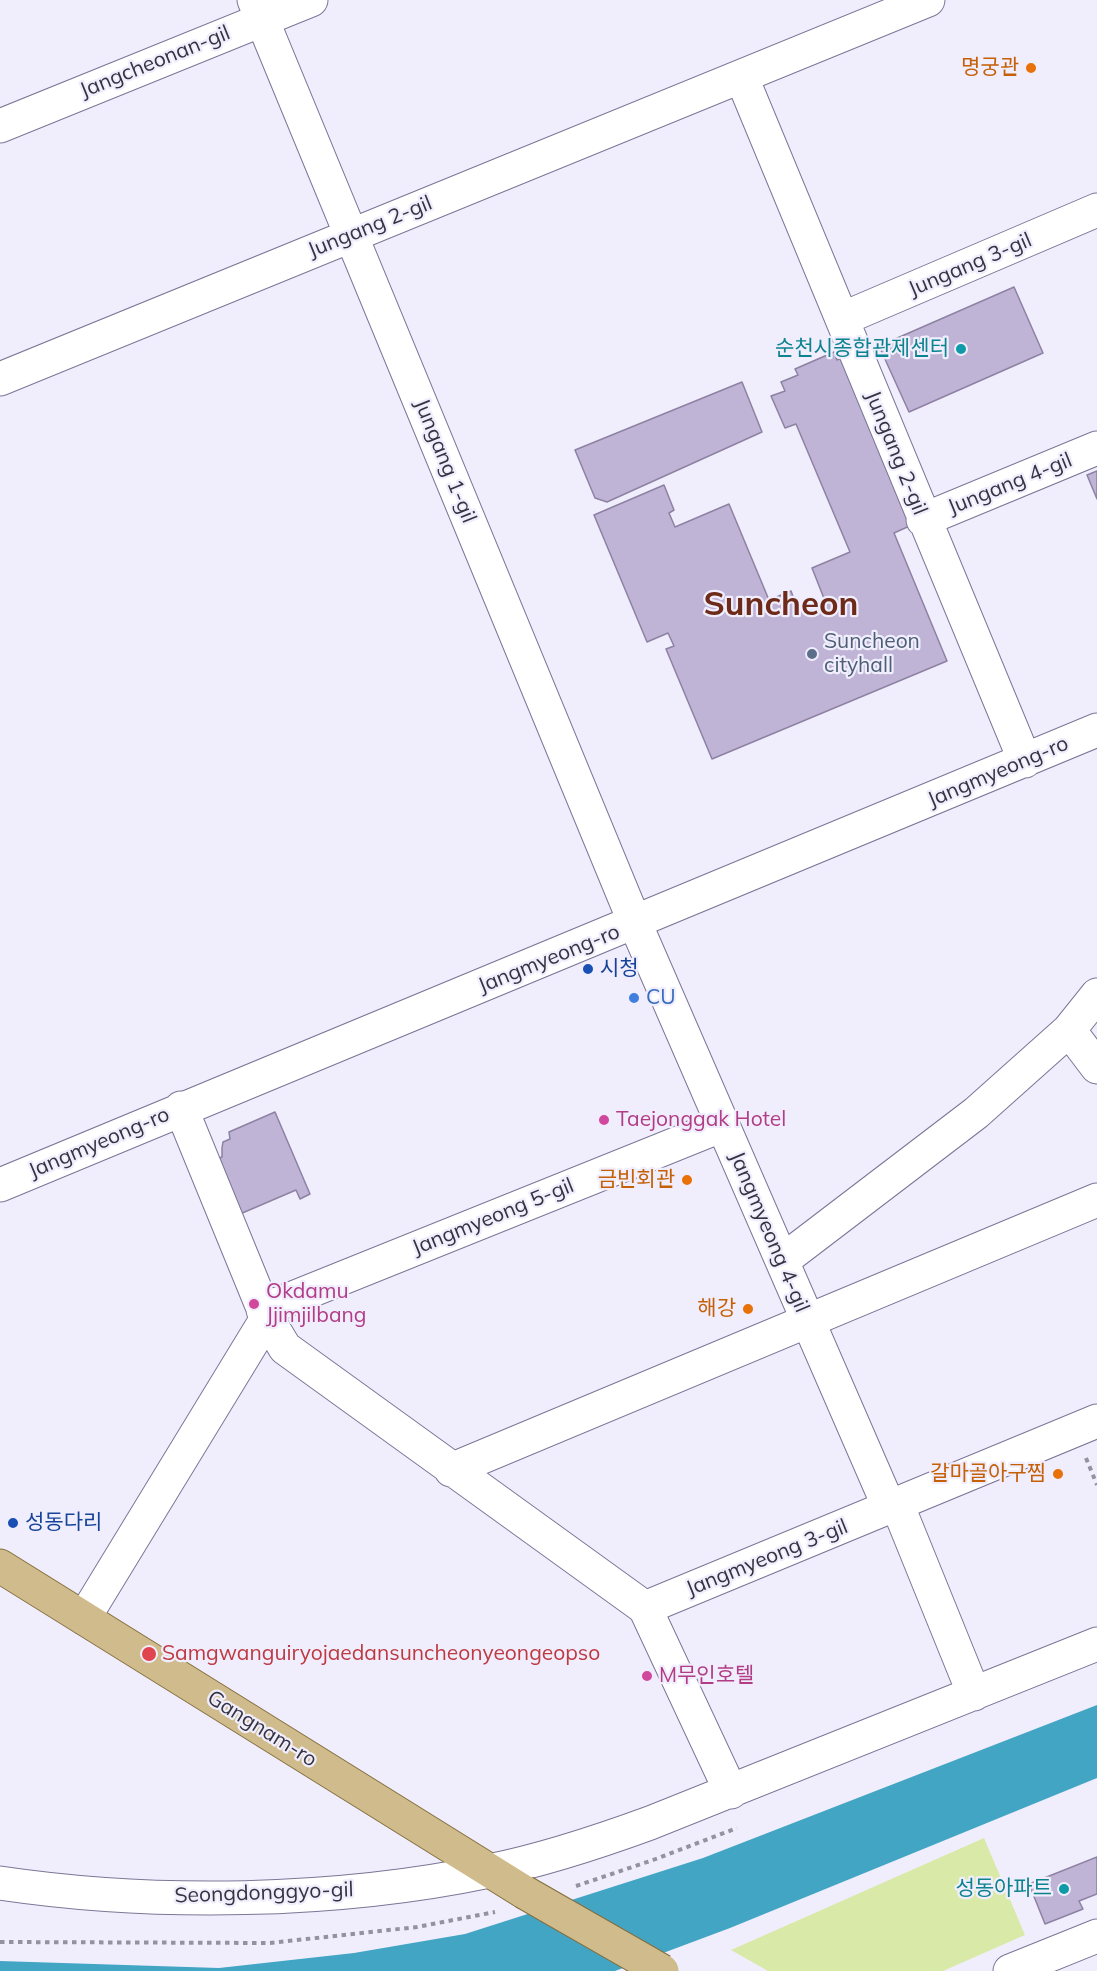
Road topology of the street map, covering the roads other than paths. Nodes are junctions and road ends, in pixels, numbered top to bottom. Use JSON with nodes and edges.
{"nodes":[{"id":1,"x":311,"y":0,"type":"edge"},
{"id":2,"x":927,"y":0,"type":"edge"},
{"id":3,"x":258,"y":9,"type":"edge"},
{"id":4,"x":742,"y":78,"type":"junction"},
{"id":5,"x":0,"y":126,"type":"edge"},
{"id":6,"x":1097,"y":210,"type":"edge"},
{"id":7,"x":352,"y":234,"type":"junction"},
{"id":8,"x":842,"y":319,"type":"junction"},
{"id":9,"x":0,"y":378,"type":"edge"},
{"id":10,"x":1097,"y":448,"type":"edge"},
{"id":11,"x":923,"y":520,"type":"junction"},
{"id":12,"x":1097,"y":730,"type":"edge"},
{"id":13,"x":1024,"y":761,"type":"junction"},
{"id":14,"x":635,"y":923,"type":"junction"},
{"id":15,"x":1097,"y":995,"type":"edge"},
{"id":16,"x":1070,"y":1030,"type":"junction"},
{"id":17,"x":1097,"y":1067,"type":"edge"},
{"id":18,"x":182,"y":1108,"type":"junction"},
{"id":19,"x":723,"y":1125,"type":"junction"},
{"id":20,"x":0,"y":1185,"type":"edge"},
{"id":21,"x":1097,"y":1200,"type":"edge"},
{"id":22,"x":782,"y":1261,"type":"junction"},
{"id":23,"x":265,"y":1314,"type":"junction"},
{"id":24,"x":809,"y":1323,"type":"junction"},
{"id":25,"x":1097,"y":1421,"type":"edge"},
{"id":26,"x":451,"y":1470,"type":"junction"},
{"id":27,"x":893,"y":1506,"type":"junction"},
{"id":28,"x":0,"y":1566,"type":"edge"},
{"id":29,"x":645,"y":1608,"type":"junction"},
{"id":30,"x":84,"y":1618,"type":"junction"},
{"id":31,"x":1097,"y":1644,"type":"edge"},
{"id":32,"x":974,"y":1694,"type":"junction"},
{"id":33,"x":731,"y":1792,"type":"junction"},
{"id":34,"x":491,"y":1871,"type":"junction"},
{"id":35,"x":0,"y":1882,"type":"edge"},
{"id":36,"x":1097,"y":1936,"type":"edge"},
{"id":37,"x":662,"y":1971,"type":"edge"},
{"id":38,"x":1010,"y":1971,"type":"edge"}],
"edges":[{"from":1,"to":3,"type":"street","name":"Jangcheonan-gil"},
{"from":2,"to":4,"type":"street","name":"Jungang 2-gil"},
{"from":3,"to":5,"type":"street","name":"Jangcheonan-gil"},
{"from":3,"to":7,"type":"street","name":"Jungang 1-gil"},
{"from":4,"to":7,"type":"street","name":"Jungang 2-gil"},
{"from":4,"to":8,"type":"street","name":"Jungang 2-gil"},
{"from":6,"to":8,"type":"street","name":"Jungang 3-gil"},
{"from":7,"to":9,"type":"street","name":"Jungang 2-gil"},
{"from":7,"to":14,"type":"street","name":"Jungang 1-gil"},
{"from":8,"to":11,"type":"street","name":"Jungang 2-gil"},
{"from":10,"to":11,"type":"street","name":"Jungang 4-gil"},
{"from":11,"to":13,"type":"street","name":"Jungang 2-gil"},
{"from":12,"to":13,"type":"street","name":"Jangmyeong-ro"},
{"from":13,"to":14,"type":"street","name":"Jangmyeong-ro"},
{"from":14,"to":18,"type":"street","name":"Jangmyeong-ro"},
{"from":14,"to":19,"type":"street","name":"Jangmyeong 4-gil"},
{"from":15,"to":16,"type":"street"},
{"from":16,"to":17,"type":"street"},
{"from":16,"to":22,"type":"street"},
{"from":18,"to":20,"type":"street","name":"Jangmyeong-ro"},
{"from":18,"to":23,"type":"street"},
{"from":19,"to":22,"type":"street","name":"Jangmyeong 4-gil"},
{"from":19,"to":23,"type":"street","name":"Jangmyeong 5-gil"},
{"from":21,"to":24,"type":"street"},
{"from":22,"to":24,"type":"street","name":"Jangmyeong 4-gil"},
{"from":23,"to":26,"type":"street"},
{"from":23,"to":30,"type":"street"},
{"from":24,"to":26,"type":"street"},
{"from":24,"to":27,"type":"street","name":"Jangmyeong 4-gil"},
{"from":25,"to":27,"type":"street","name":"Jangmyeong 3-gil"},
{"from":26,"to":29,"type":"street"},
{"from":27,"to":29,"type":"street","name":"Jangmyeong 3-gil"},
{"from":27,"to":32,"type":"street","name":"Jangmyeong 4-gil"},
{"from":28,"to":30,"type":"main road","name":"Gangnam-ro"},
{"from":29,"to":33,"type":"street"},
{"from":30,"to":34,"type":"main road","name":"Gangnam-ro"},
{"from":31,"to":32,"type":"street","name":"Seongdonggyo-gil"},
{"from":32,"to":33,"type":"street","name":"Seongdonggyo-gil"},
{"from":33,"to":34,"type":"street","name":"Seongdonggyo-gil"},
{"from":34,"to":35,"type":"street","name":"Seongdonggyo-gil"},
{"from":34,"to":37,"type":"main road","name":"Gangnam-ro","bridge":true},
{"from":36,"to":38,"type":"street"}]}
